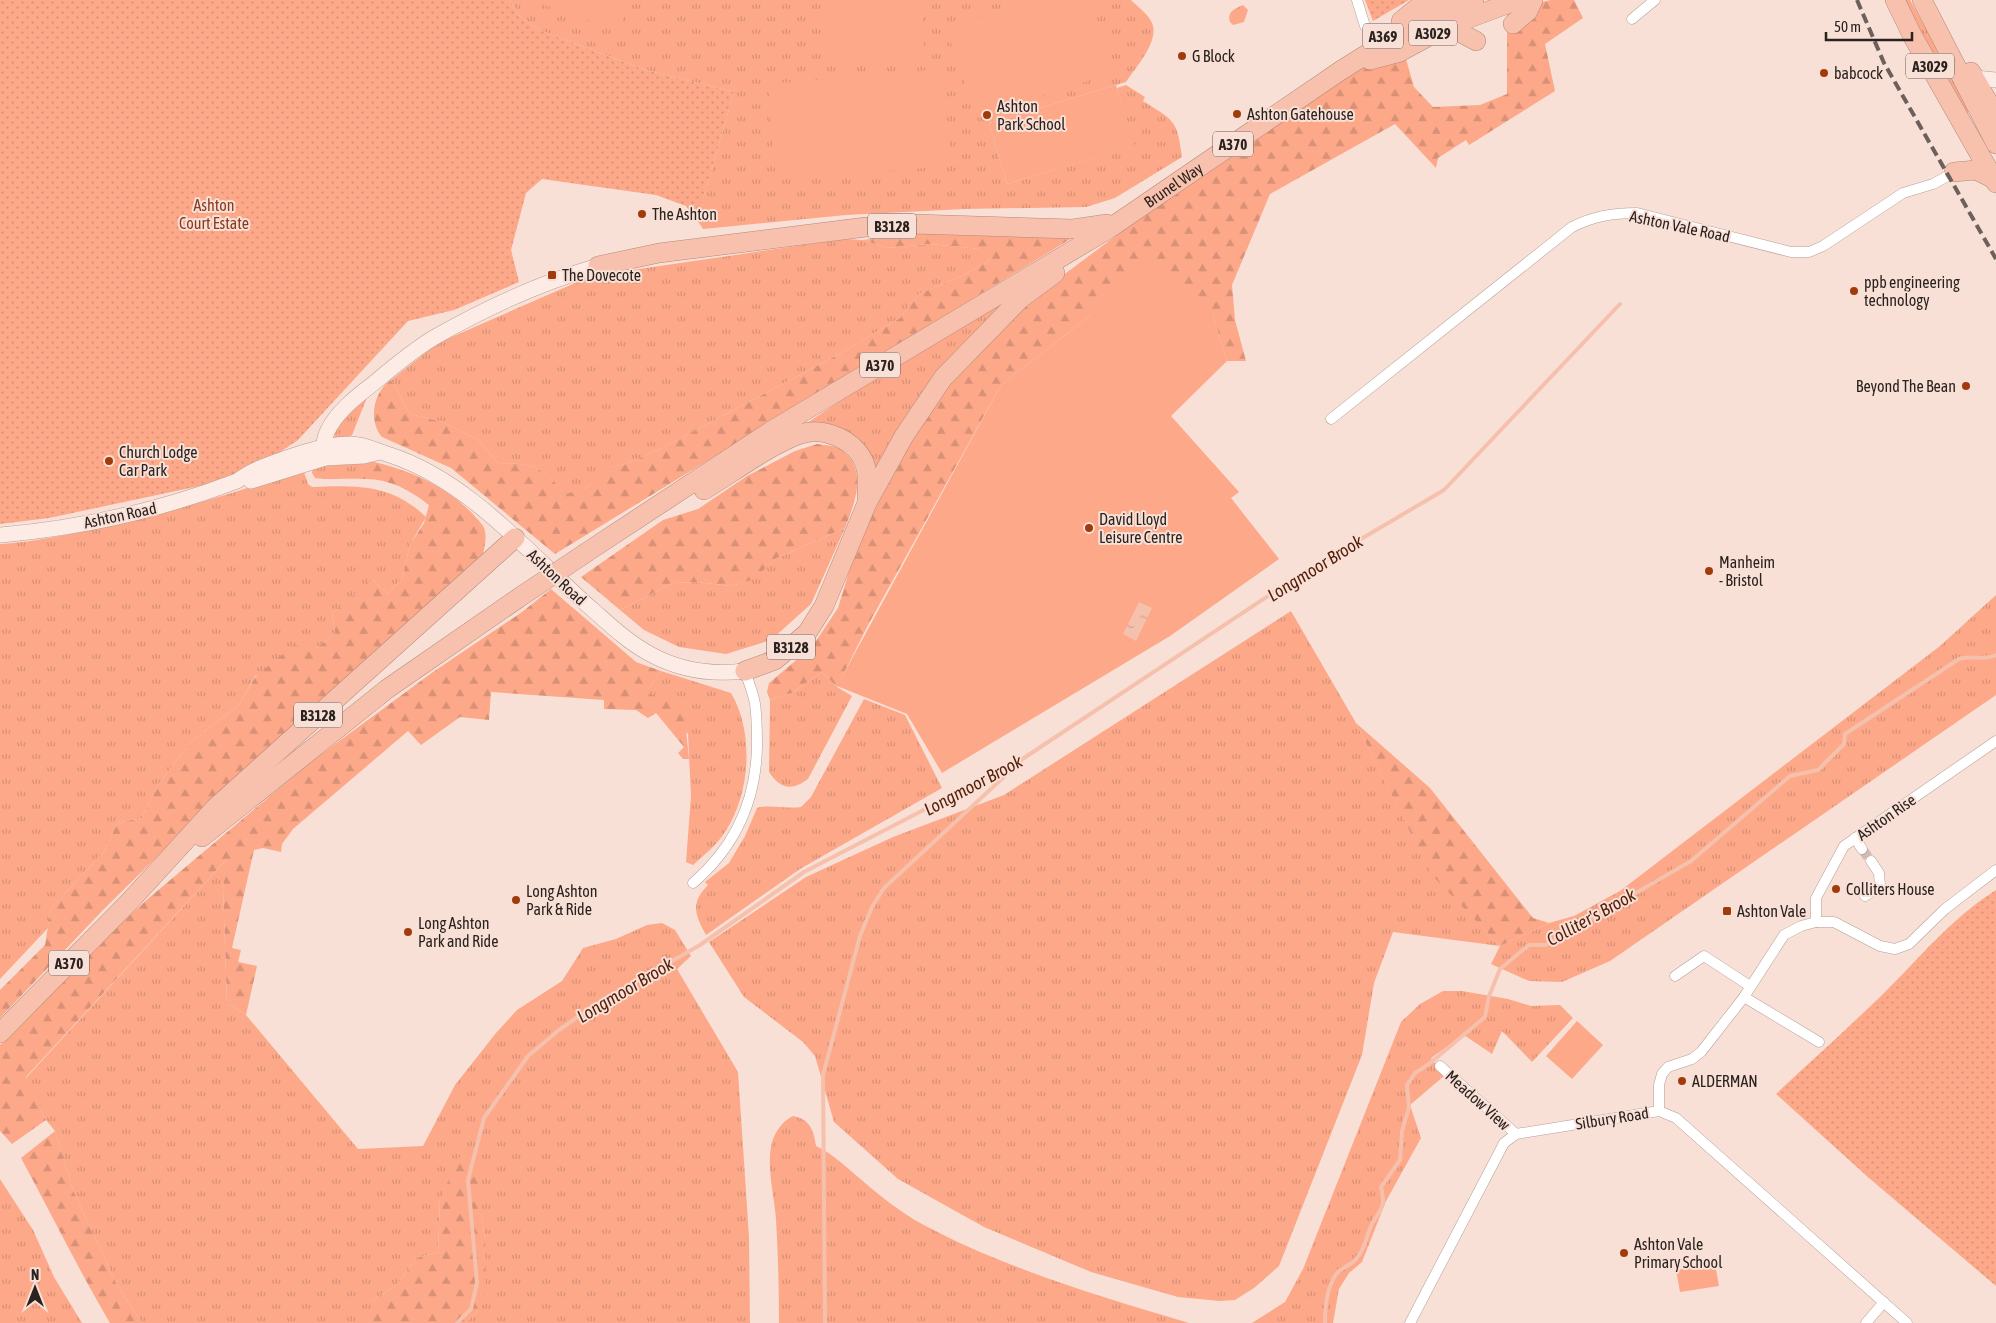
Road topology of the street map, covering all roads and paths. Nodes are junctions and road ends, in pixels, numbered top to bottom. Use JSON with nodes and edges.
{"nodes":[{"id":1,"x":1357,"y":0,"type":"edge"},
{"id":2,"x":1427,"y":0,"type":"edge"},
{"id":3,"x":1454,"y":0,"type":"edge"},
{"id":4,"x":1474,"y":0,"type":"edge"},
{"id":5,"x":1518,"y":0,"type":"edge"},
{"id":6,"x":1533,"y":0,"type":"edge"},
{"id":7,"x":1655,"y":0,"type":"edge"},
{"id":8,"x":1895,"y":0,"type":"edge"},
{"id":9,"x":1922,"y":0,"type":"edge"},
{"id":10,"x":1933,"y":0,"type":"edge"},
{"id":11,"x":1632,"y":19,"type":"dead end"},
{"id":12,"x":1513,"y":24,"type":"dead end"},
{"id":13,"x":1365,"y":26,"type":"dead end"},
{"id":14,"x":1412,"y":26,"type":"junction"},
{"id":15,"x":1448,"y":26,"type":"junction"},
{"id":16,"x":1476,"y":41,"type":"dead end"},
{"id":17,"x":1345,"y":69,"type":"junction"},
{"id":18,"x":1975,"y":78,"type":"junction"},
{"id":19,"x":1996,"y":80,"type":"edge"},
{"id":20,"x":1996,"y":116,"type":"edge"},
{"id":21,"x":1996,"y":144,"type":"edge"},
{"id":22,"x":1988,"y":155,"type":"edge"},
{"id":23,"x":1954,"y":172,"type":"junction"},
{"id":24,"x":1995,"y":181,"type":"edge"},
{"id":25,"x":1118,"y":223,"type":"junction"},
{"id":26,"x":598,"y":266,"type":"joint"},
{"id":27,"x":1332,"y":419,"type":"dead end"},
{"id":28,"x":324,"y":453,"type":"junction"},
{"id":29,"x":867,"y":503,"type":"junction"},
{"id":30,"x":654,"y":509,"type":"junction"},
{"id":31,"x":0,"y":535,"type":"edge"},
{"id":32,"x":515,"y":538,"type":"junction"},
{"id":33,"x":745,"y":670,"type":"junction"},
{"id":34,"x":1996,"y":741,"type":"edge"},
{"id":35,"x":1855,"y":838,"type":"junction"},
{"id":36,"x":1862,"y":849,"type":"tunnel mouth"},
{"id":37,"x":1871,"y":861,"type":"tunnel mouth"},
{"id":38,"x":1996,"y":870,"type":"edge"},
{"id":39,"x":693,"y":883,"type":"dead end"},
{"id":40,"x":1865,"y":896,"type":"dead end"},
{"id":41,"x":130,"y":901,"type":"junction"},
{"id":42,"x":1816,"y":922,"type":"junction"},
{"id":43,"x":1675,"y":976,"type":"dead end"},
{"id":44,"x":1750,"y":986,"type":"junction"},
{"id":45,"x":1744,"y":997,"type":"junction"},
{"id":46,"x":0,"y":1032,"type":"edge"},
{"id":47,"x":1819,"y":1042,"type":"dead end"},
{"id":48,"x":1440,"y":1066,"type":"dead end"},
{"id":49,"x":1659,"y":1111,"type":"junction"},
{"id":50,"x":1516,"y":1134,"type":"junction"},
{"id":51,"x":1884,"y":1302,"type":"junction"},
{"id":52,"x":1410,"y":1323,"type":"edge"},
{"id":53,"x":1866,"y":1323,"type":"edge"},
{"id":54,"x":1908,"y":1323,"type":"edge"}],
"edges":[{"from":1,"to":13,"type":"street"},
{"from":2,"to":17,"type":"highway","number":"A369"},
{"from":3,"to":14,"type":"highway","name":"Brunel Way","number":"A370"},
{"from":4,"to":14,"type":"highway","name":"Brunel Way","number":"A370"},
{"from":5,"to":15,"type":"highway","number":"A3029"},
{"from":6,"to":12,"type":"highway"},
{"from":7,"to":11,"type":"street"},
{"from":8,"to":22,"type":"highway","number":"A3029"},
{"from":9,"to":21,"type":"highway","number":"A3029"},
{"from":10,"to":18,"type":"highway","number":"A3029"},
{"from":14,"to":17,"type":"highway","name":"Brunel Way","number":"A370"},
{"from":15,"to":16,"type":"highway"},
{"from":15,"to":17,"type":"highway","number":"A3029"},
{"from":17,"to":25,"type":"highway","name":"Brunel Way","number":"A370"},
{"from":18,"to":19,"type":"main road"},
{"from":18,"to":20,"type":"highway","number":"A3029"},
{"from":22,"to":23,"type":"street","name":"Ashton Vale Road"},
{"from":22,"to":24,"type":"highway","number":"A3029"},
{"from":23,"to":24,"type":"highway"},
{"from":23,"to":27,"type":"street","name":"Ashton Vale Road"},
{"from":25,"to":26,"type":"highway","number":"B3128"},
{"from":25,"to":29,"type":"highway","number":"B3128"},
{"from":25,"to":30,"type":"highway","number":"A370"},
{"from":26,"to":28,"type":"main road","number":"B3128"},
{"from":28,"to":31,"type":"main road","name":"Ashton Road","number":"B3128"},
{"from":28,"to":32,"type":"main road","name":"Ashton Road","number":"B3128"},
{"from":29,"to":30,"type":"highway","number":"B3128"},
{"from":29,"to":33,"type":"highway","number":"B3128"},
{"from":30,"to":41,"type":"highway","number":"A370","bridge":true},
{"from":32,"to":33,"type":"main road","name":"Ashton Road","number":"B3128"},
{"from":32,"to":41,"type":"highway","number":"B3128"},
{"from":33,"to":39,"type":"street"},
{"from":34,"to":35,"type":"street","name":"Ashton Rise"},
{"from":35,"to":36,"type":"street"},
{"from":35,"to":42,"type":"street","name":"Ashton Rise"},
{"from":37,"to":40,"type":"street"},
{"from":38,"to":42,"type":"street"},
{"from":41,"to":46,"type":"highway","number":"A370"},
{"from":42,"to":44,"type":"street"},
{"from":43,"to":44,"type":"street"},
{"from":44,"to":45,"type":"street"},
{"from":45,"to":47,"type":"street"},
{"from":45,"to":49,"type":"street"},
{"from":48,"to":50,"type":"street","name":"Meadow View"},
{"from":49,"to":50,"type":"street","name":"Silbury Road"},
{"from":49,"to":51,"type":"street","name":"Silbury Road"},
{"from":50,"to":52,"type":"street"},
{"from":51,"to":53,"type":"street"},
{"from":51,"to":54,"type":"street","name":"Silbury Road"}]}
